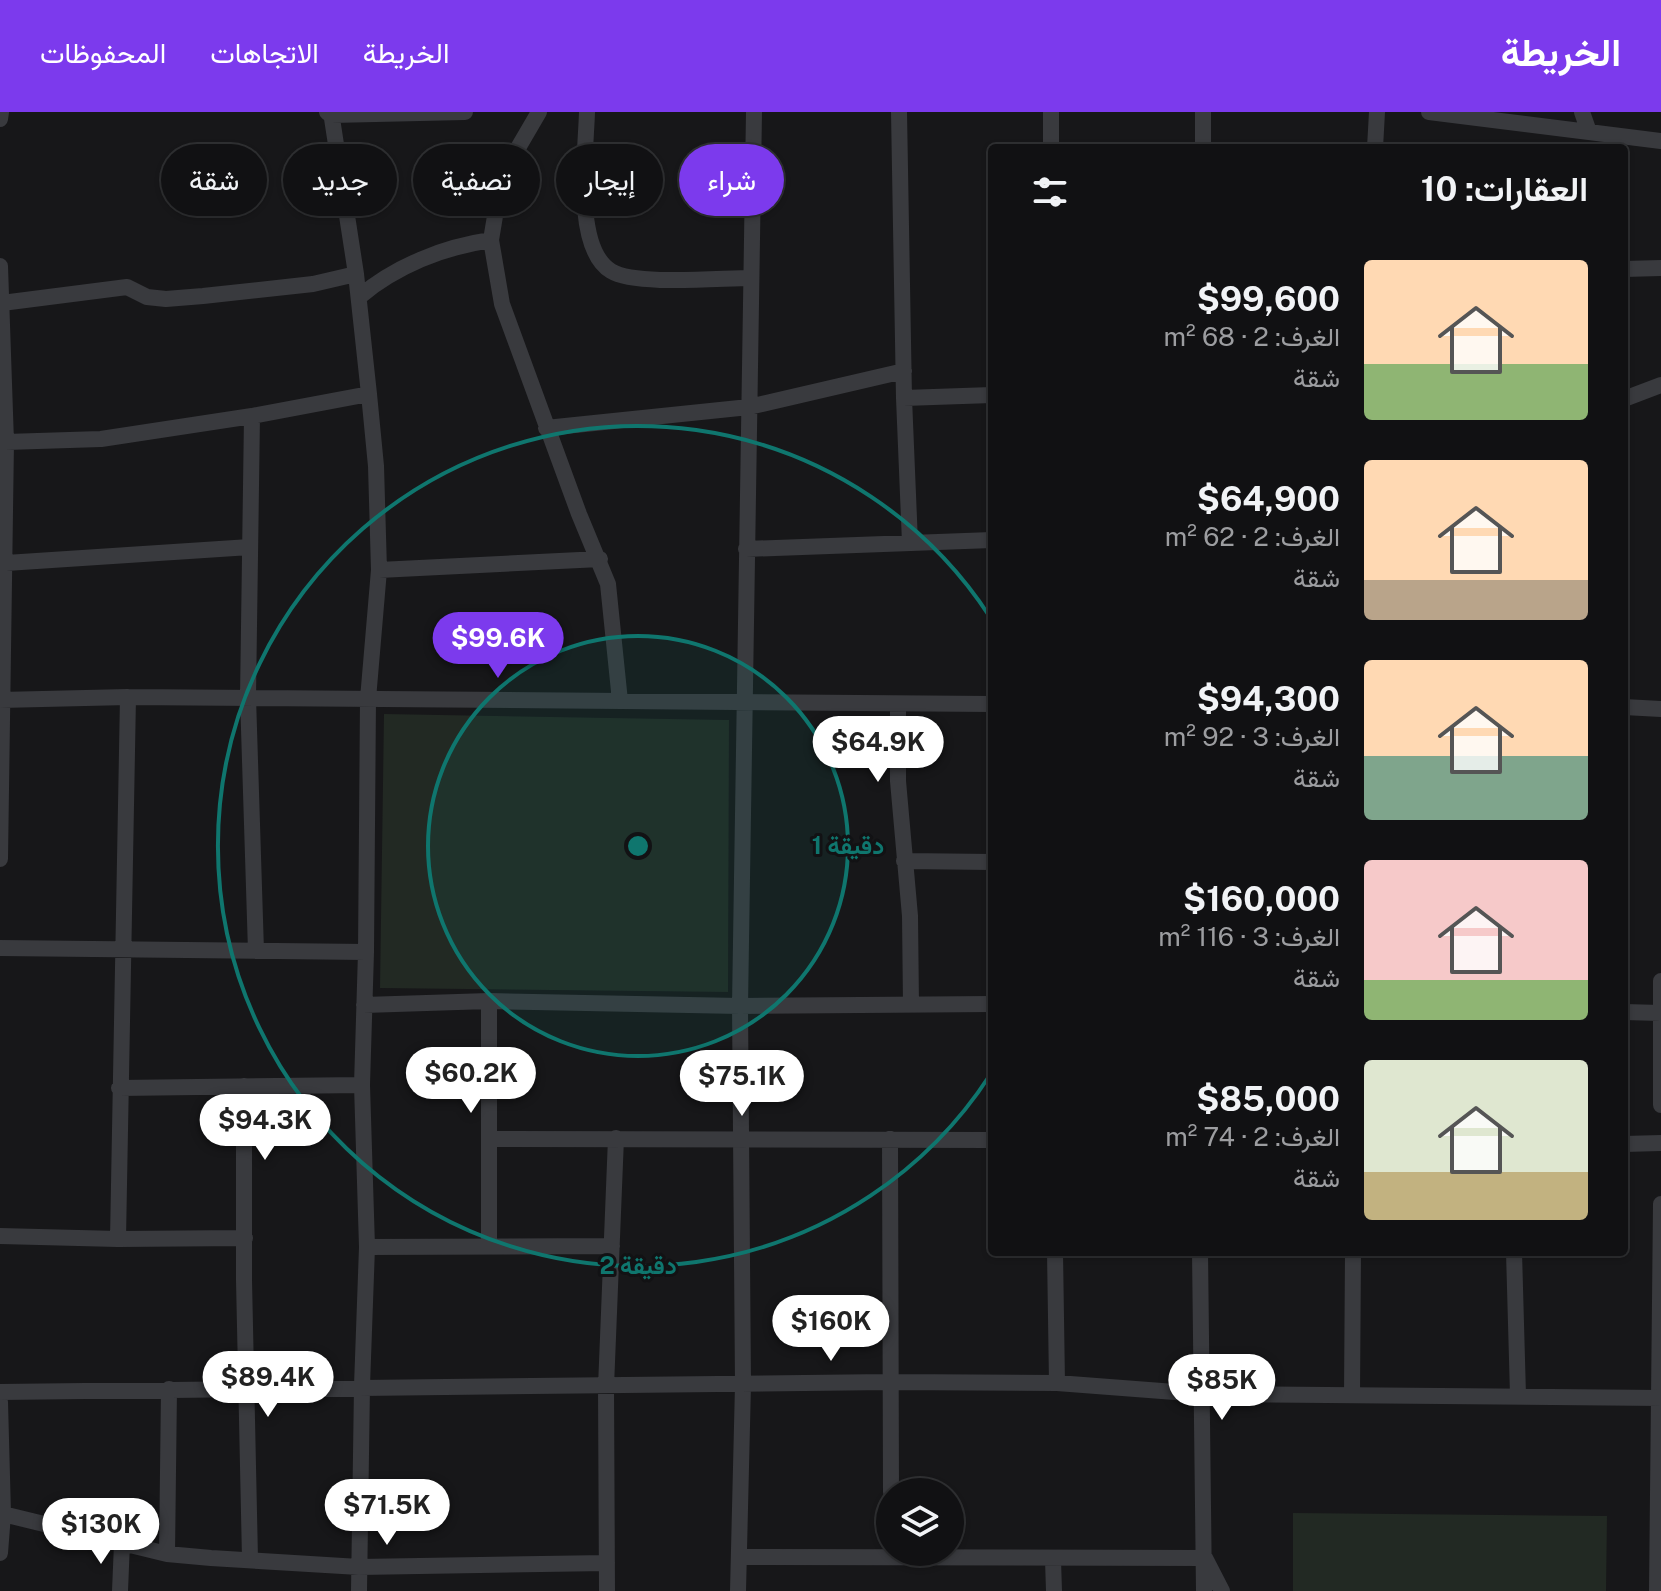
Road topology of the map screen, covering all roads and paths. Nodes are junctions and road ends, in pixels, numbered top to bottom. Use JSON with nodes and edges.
{"nodes":[{"id":1,"x":1,"y":112,"type":"edge"},
{"id":2,"x":465,"y":112,"type":"edge"},
{"id":3,"x":539,"y":112,"type":"edge"},
{"id":4,"x":587,"y":112,"type":"edge"},
{"id":5,"x":754,"y":112,"type":"edge"},
{"id":6,"x":899,"y":112,"type":"edge"},
{"id":7,"x":1051,"y":112,"type":"edge"},
{"id":8,"x":1203,"y":112,"type":"edge"},
{"id":9,"x":1377,"y":112,"type":"edge"},
{"id":10,"x":1429,"y":112,"type":"edge"},
{"id":11,"x":1582,"y":112,"type":"edge"},
{"id":12,"x":330,"y":113,"type":"edge"},
{"id":13,"x":0,"y":119,"type":"edge"},
{"id":14,"x":1589,"y":132,"type":"junction"},
{"id":15,"x":1661,"y":141,"type":"edge"},
{"id":16,"x":1051,"y":144,"type":"edge"},
{"id":17,"x":1203,"y":144,"type":"edge"},
{"id":18,"x":1375,"y":144,"type":"edge"},
{"id":19,"x":491,"y":240,"type":"junction"},
{"id":20,"x":0,"y":266,"type":"edge"},
{"id":21,"x":1661,"y":268,"type":"edge"},
{"id":22,"x":1628,"y":269,"type":"edge"},
{"id":23,"x":356,"y":274,"type":"junction"},
{"id":24,"x":751,"y":278,"type":"junction"},
{"id":25,"x":359,"y":297,"type":"junction"},
{"id":26,"x":2,"y":303,"type":"junction"},
{"id":27,"x":904,"y":371,"type":"junction"},
{"id":28,"x":1661,"y":385,"type":"edge"},
{"id":29,"x":369,"y":394,"type":"junction"},
{"id":30,"x":988,"y":395,"type":"edge"},
{"id":31,"x":1628,"y":397,"type":"edge"},
{"id":32,"x":904,"y":398,"type":"junction"},
{"id":33,"x":2,"y":402,"type":"edge"},
{"id":34,"x":749,"y":407,"type":"junction"},
{"id":35,"x":252,"y":416,"type":"junction"},
{"id":36,"x":546,"y":428,"type":"junction"},
{"id":37,"x":6,"y":442,"type":"junction"},
{"id":38,"x":988,"y":540,"type":"edge"},
{"id":39,"x":910,"y":543,"type":"junction"},
{"id":40,"x":250,"y":547,"type":"junction"},
{"id":41,"x":746,"y":549,"type":"junction"},
{"id":42,"x":600,"y":559,"type":"junction"},
{"id":43,"x":6,"y":563,"type":"junction"},
{"id":44,"x":379,"y":570,"type":"junction"},
{"id":45,"x":128,"y":697,"type":"junction"},
{"id":46,"x":248,"y":697,"type":"junction"},
{"id":47,"x":368,"y":699,"type":"junction"},
{"id":48,"x":2,"y":700,"type":"edge"},
{"id":49,"x":620,"y":701,"type":"junction"},
{"id":50,"x":744,"y":702,"type":"junction"},
{"id":51,"x":988,"y":704,"type":"edge"},
{"id":52,"x":898,"y":705,"type":"junction"},
{"id":53,"x":1628,"y":707,"type":"edge"},
{"id":54,"x":1661,"y":709,"type":"edge"},
{"id":55,"x":0,"y":859,"type":"edge"},
{"id":56,"x":904,"y":861,"type":"junction"},
{"id":57,"x":988,"y":862,"type":"edge"},
{"id":58,"x":0,"y":948,"type":"edge"},
{"id":59,"x":122,"y":950,"type":"junction"},
{"id":60,"x":256,"y":951,"type":"junction"},
{"id":61,"x":366,"y":952,"type":"junction"},
{"id":62,"x":1661,"y":981,"type":"edge"},
{"id":63,"x":489,"y":1001,"type":"junction"},
{"id":64,"x":988,"y":1004,"type":"edge"},
{"id":65,"x":364,"y":1005,"type":"junction"},
{"id":66,"x":911,"y":1005,"type":"junction"},
{"id":67,"x":740,"y":1006,"type":"junction"},
{"id":68,"x":1628,"y":1012,"type":"edge"},
{"id":69,"x":1661,"y":1013,"type":"edge"},
{"id":70,"x":1661,"y":1081,"type":"edge"},
{"id":71,"x":362,"y":1085,"type":"junction"},
{"id":72,"x":244,"y":1086,"type":"junction"},
{"id":73,"x":119,"y":1088,"type":"junction"},
{"id":74,"x":1661,"y":1105,"type":"edge"},
{"id":75,"x":616,"y":1138,"type":"junction"},
{"id":76,"x":741,"y":1138,"type":"junction"},
{"id":77,"x":491,"y":1139,"type":"junction"},
{"id":78,"x":890,"y":1139,"type":"junction"},
{"id":79,"x":988,"y":1140,"type":"edge"},
{"id":80,"x":1661,"y":1143,"type":"edge"},
{"id":81,"x":1628,"y":1144,"type":"edge"},
{"id":82,"x":1661,"y":1204,"type":"edge"},
{"id":83,"x":0,"y":1236,"type":"edge"},
{"id":84,"x":245,"y":1238,"type":"junction"},
{"id":85,"x":118,"y":1239,"type":"junction"},
{"id":86,"x":489,"y":1245,"type":"junction"},
{"id":87,"x":612,"y":1246,"type":"junction"},
{"id":88,"x":367,"y":1247,"type":"junction"},
{"id":89,"x":1055,"y":1256,"type":"edge"},
{"id":90,"x":1200,"y":1256,"type":"edge"},
{"id":91,"x":1353,"y":1256,"type":"edge"},
{"id":92,"x":1514,"y":1256,"type":"edge"},
{"id":93,"x":889,"y":1382,"type":"junction"},
{"id":94,"x":1057,"y":1383,"type":"junction"},
{"id":95,"x":743,"y":1385,"type":"junction"},
{"id":96,"x":362,"y":1386,"type":"junction"},
{"id":97,"x":606,"y":1387,"type":"junction"},
{"id":98,"x":169,"y":1389,"type":"junction"},
{"id":99,"x":248,"y":1390,"type":"junction"},
{"id":100,"x":0,"y":1392,"type":"edge"},
{"id":101,"x":1201,"y":1394,"type":"junction"},
{"id":102,"x":1352,"y":1395,"type":"junction"},
{"id":103,"x":1518,"y":1395,"type":"junction"},
{"id":104,"x":1660,"y":1398,"type":"edge"},
{"id":105,"x":0,"y":1402,"type":"edge"},
{"id":106,"x":891,"y":1478,"type":"edge"},
{"id":107,"x":3,"y":1514,"type":"junction"},
{"id":108,"x":122,"y":1543,"type":"junction"},
{"id":109,"x":0,"y":1553,"type":"edge"},
{"id":110,"x":167,"y":1554,"type":"junction"},
{"id":111,"x":876,"y":1554,"type":"edge"},
{"id":112,"x":739,"y":1557,"type":"junction"},
{"id":113,"x":964,"y":1557,"type":"edge"},
{"id":114,"x":1205,"y":1558,"type":"junction"},
{"id":115,"x":250,"y":1559,"type":"junction"},
{"id":116,"x":1053,"y":1560,"type":"junction"},
{"id":117,"x":607,"y":1563,"type":"junction"},
{"id":118,"x":359,"y":1567,"type":"junction"},
{"id":119,"x":120,"y":1591,"type":"edge"},
{"id":120,"x":359,"y":1591,"type":"edge"},
{"id":121,"x":607,"y":1591,"type":"edge"},
{"id":122,"x":738,"y":1591,"type":"edge"},
{"id":123,"x":1054,"y":1591,"type":"edge"},
{"id":124,"x":1204,"y":1591,"type":"edge"},
{"id":125,"x":1222,"y":1591,"type":"edge"},
{"id":126,"x":1657,"y":1591,"type":"edge"}],
"edges":[{"from":1,"to":13,"type":"street"},
{"from":2,"to":12,"type":"street"},
{"from":3,"to":19,"type":"street"},
{"from":4,"to":24,"type":"street"},
{"from":5,"to":24,"type":"street"},
{"from":6,"to":27,"type":"street"},
{"from":7,"to":16,"type":"street"},
{"from":8,"to":17,"type":"street"},
{"from":9,"to":18,"type":"street"},
{"from":10,"to":14,"type":"street"},
{"from":11,"to":14,"type":"street"},
{"from":12,"to":23,"type":"street"},
{"from":14,"to":15,"type":"street"},
{"from":19,"to":25,"type":"street"},
{"from":19,"to":36,"type":"street"},
{"from":20,"to":26,"type":"street"},
{"from":21,"to":22,"type":"street"},
{"from":23,"to":25,"type":"street"},
{"from":23,"to":26,"type":"street"},
{"from":24,"to":34,"type":"street"},
{"from":25,"to":29,"type":"street"},
{"from":26,"to":33,"type":"street"},
{"from":27,"to":32,"type":"street"},
{"from":27,"to":34,"type":"street"},
{"from":28,"to":31,"type":"street"},
{"from":29,"to":35,"type":"street"},
{"from":29,"to":44,"type":"street"},
{"from":30,"to":32,"type":"street"},
{"from":32,"to":39,"type":"street"},
{"from":33,"to":37,"type":"street"},
{"from":34,"to":36,"type":"street"},
{"from":34,"to":41,"type":"street"},
{"from":35,"to":37,"type":"street"},
{"from":35,"to":40,"type":"street"},
{"from":36,"to":42,"type":"street"},
{"from":37,"to":43,"type":"street"},
{"from":38,"to":39,"type":"street"},
{"from":39,"to":41,"type":"street"},
{"from":40,"to":43,"type":"street"},
{"from":40,"to":46,"type":"street"},
{"from":41,"to":50,"type":"street"},
{"from":42,"to":44,"type":"street"},
{"from":42,"to":49,"type":"street"},
{"from":43,"to":48,"type":"street"},
{"from":44,"to":47,"type":"street"},
{"from":45,"to":46,"type":"street"},
{"from":45,"to":48,"type":"street"},
{"from":45,"to":59,"type":"street"},
{"from":46,"to":47,"type":"street"},
{"from":46,"to":60,"type":"street"},
{"from":47,"to":49,"type":"street"},
{"from":47,"to":61,"type":"street"},
{"from":48,"to":55,"type":"street"},
{"from":49,"to":50,"type":"street"},
{"from":50,"to":52,"type":"street"},
{"from":50,"to":67,"type":"street"},
{"from":51,"to":52,"type":"street"},
{"from":52,"to":56,"type":"street"},
{"from":53,"to":54,"type":"street"},
{"from":56,"to":57,"type":"street"},
{"from":56,"to":66,"type":"street"},
{"from":58,"to":59,"type":"street"},
{"from":59,"to":60,"type":"street"},
{"from":59,"to":73,"type":"street"},
{"from":60,"to":61,"type":"street"},
{"from":61,"to":65,"type":"street"},
{"from":62,"to":69,"type":"street"},
{"from":63,"to":65,"type":"street"},
{"from":63,"to":67,"type":"street"},
{"from":63,"to":77,"type":"street"},
{"from":64,"to":66,"type":"street"},
{"from":65,"to":71,"type":"street"},
{"from":66,"to":67,"type":"street"},
{"from":67,"to":76,"type":"street"},
{"from":68,"to":69,"type":"street"},
{"from":69,"to":70,"type":"street"},
{"from":70,"to":74,"type":"street"},
{"from":71,"to":72,"type":"street"},
{"from":71,"to":88,"type":"street"},
{"from":72,"to":73,"type":"street"},
{"from":72,"to":84,"type":"street"},
{"from":73,"to":85,"type":"street"},
{"from":75,"to":76,"type":"street"},
{"from":75,"to":77,"type":"street"},
{"from":75,"to":87,"type":"street"},
{"from":76,"to":78,"type":"street"},
{"from":76,"to":95,"type":"street"},
{"from":77,"to":86,"type":"street"},
{"from":78,"to":79,"type":"street"},
{"from":78,"to":93,"type":"street"},
{"from":80,"to":81,"type":"street"},
{"from":82,"to":104,"type":"street"},
{"from":83,"to":85,"type":"street"},
{"from":84,"to":85,"type":"street"},
{"from":84,"to":99,"type":"street"},
{"from":86,"to":87,"type":"street"},
{"from":86,"to":88,"type":"street"},
{"from":87,"to":97,"type":"street"},
{"from":88,"to":96,"type":"street"},
{"from":89,"to":94,"type":"street"},
{"from":90,"to":101,"type":"street"},
{"from":91,"to":102,"type":"street"},
{"from":92,"to":103,"type":"street"},
{"from":93,"to":94,"type":"street"},
{"from":93,"to":95,"type":"street"},
{"from":93,"to":106,"type":"street"},
{"from":94,"to":101,"type":"street"},
{"from":95,"to":97,"type":"street"},
{"from":95,"to":112,"type":"street"},
{"from":96,"to":97,"type":"street"},
{"from":96,"to":99,"type":"street"},
{"from":96,"to":118,"type":"street"},
{"from":97,"to":117,"type":"street"},
{"from":98,"to":99,"type":"street"},
{"from":98,"to":100,"type":"street"},
{"from":98,"to":110,"type":"street"},
{"from":99,"to":115,"type":"street"},
{"from":101,"to":102,"type":"street"},
{"from":101,"to":114,"type":"street"},
{"from":102,"to":103,"type":"street"},
{"from":103,"to":104,"type":"street"},
{"from":104,"to":126,"type":"street"},
{"from":105,"to":107,"type":"street"},
{"from":107,"to":108,"type":"street"},
{"from":107,"to":109,"type":"street"},
{"from":108,"to":110,"type":"street"},
{"from":108,"to":119,"type":"street"},
{"from":110,"to":115,"type":"street"},
{"from":111,"to":112,"type":"street"},
{"from":112,"to":122,"type":"street"},
{"from":113,"to":116,"type":"street"},
{"from":114,"to":116,"type":"street"},
{"from":114,"to":124,"type":"street"},
{"from":114,"to":125,"type":"street"},
{"from":115,"to":118,"type":"street"},
{"from":116,"to":123,"type":"street"},
{"from":117,"to":118,"type":"street"},
{"from":117,"to":121,"type":"street"},
{"from":118,"to":120,"type":"street"}]}
